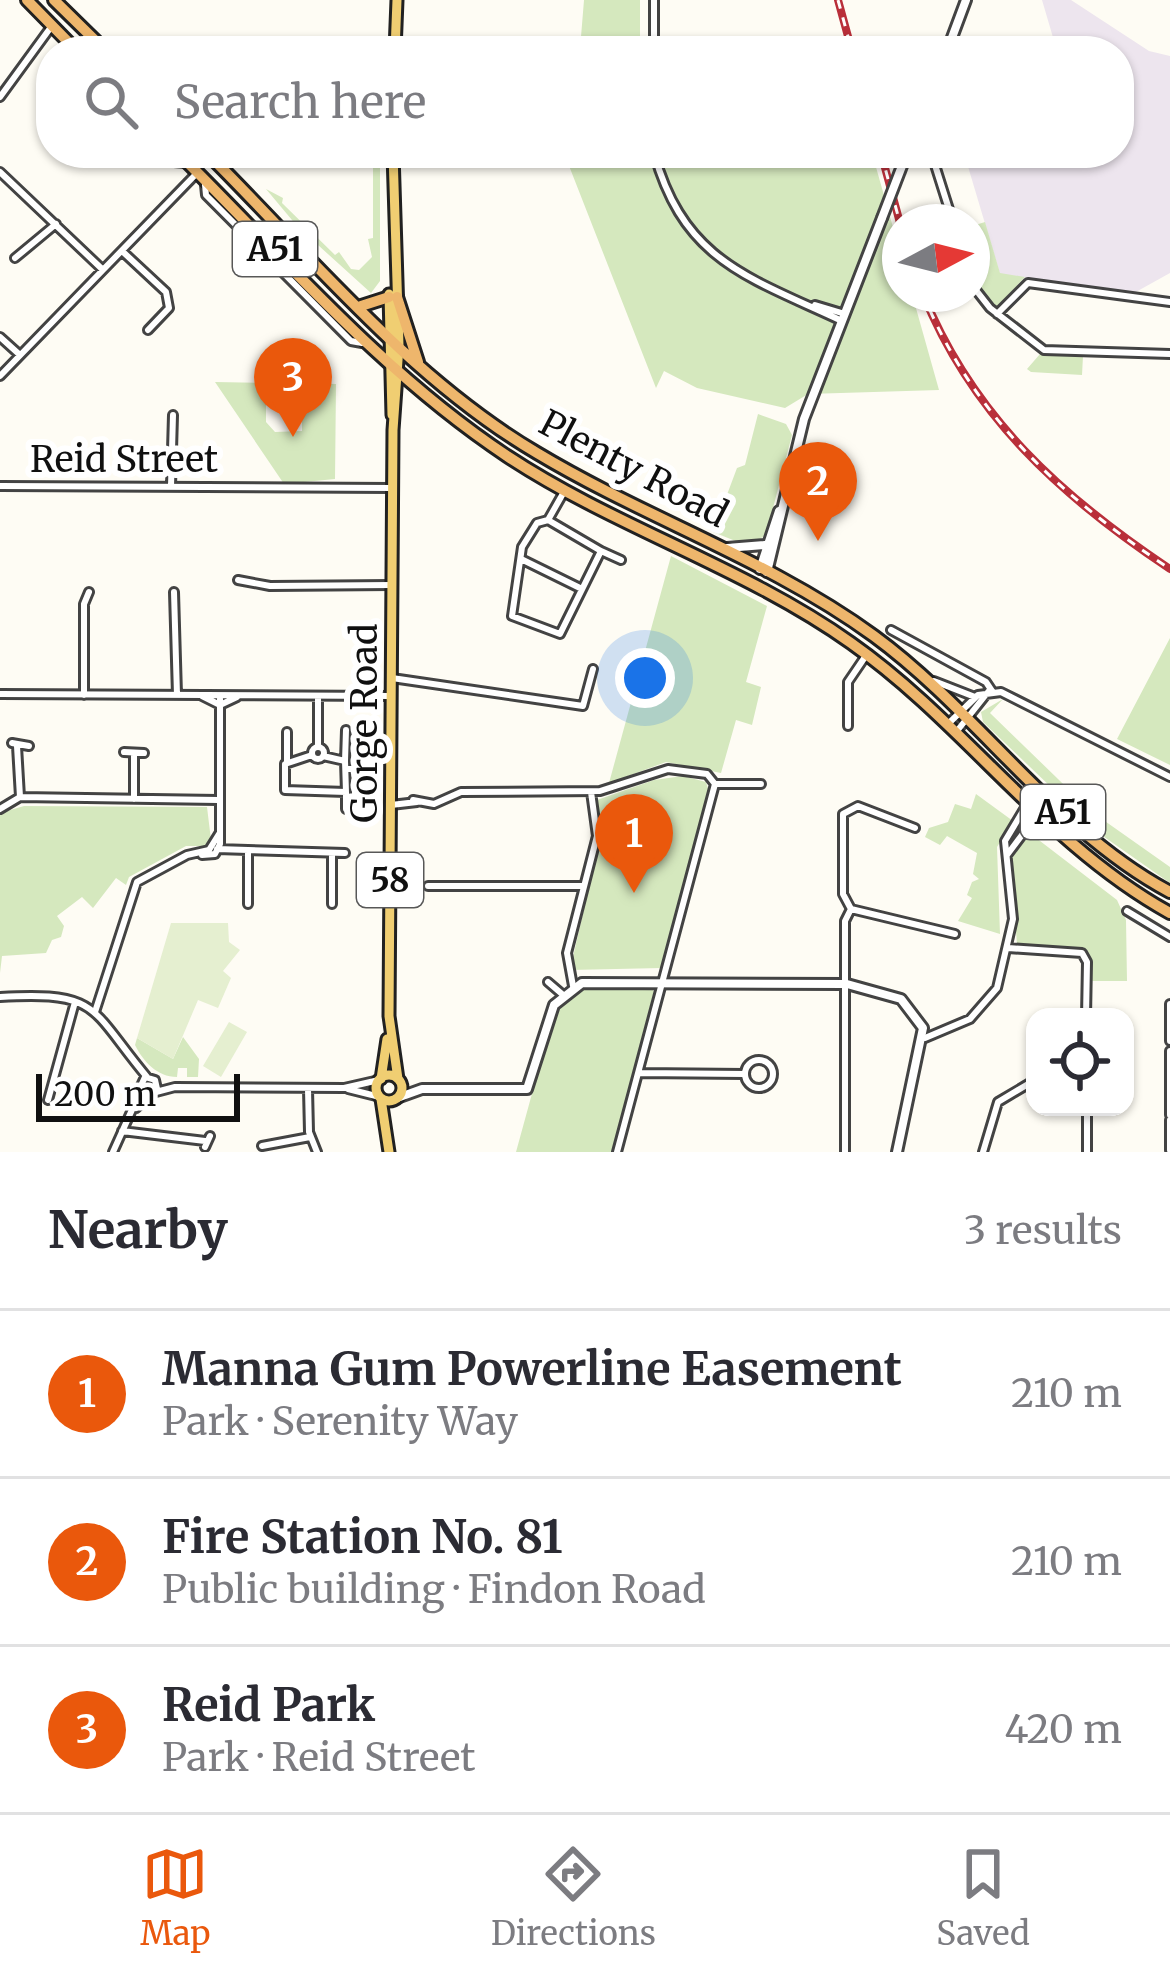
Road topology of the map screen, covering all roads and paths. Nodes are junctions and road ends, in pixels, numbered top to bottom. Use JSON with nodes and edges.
{"nodes":[{"id":1,"x":27,"y":0,"type":"edge"},
{"id":2,"x":54,"y":0,"type":"edge"},
{"id":3,"x":397,"y":0,"type":"edge"},
{"id":4,"x":654,"y":0,"type":"edge"},
{"id":5,"x":966,"y":0,"type":"edge"},
{"id":6,"x":53,"y":25,"type":"junction"},
{"id":7,"x":45,"y":36,"type":"edge"},
{"id":8,"x":63,"y":36,"type":"edge"},
{"id":9,"x":91,"y":36,"type":"edge"},
{"id":10,"x":396,"y":36,"type":"edge"},
{"id":11,"x":654,"y":36,"type":"edge"},
{"id":12,"x":952,"y":36,"type":"edge"},
{"id":13,"x":36,"y":48,"type":"edge"},
{"id":14,"x":0,"y":97,"type":"edge"},
{"id":15,"x":189,"y":168,"type":"edge"},
{"id":16,"x":194,"y":168,"type":"edge"},
{"id":17,"x":222,"y":168,"type":"edge"},
{"id":18,"x":393,"y":168,"type":"edge"},
{"id":19,"x":658,"y":168,"type":"edge"},
{"id":20,"x":901,"y":168,"type":"edge"},
{"id":21,"x":936,"y":168,"type":"edge"},
{"id":22,"x":197,"y":171,"type":"junction"},
{"id":23,"x":0,"y":172,"type":"edge"},
{"id":24,"x":238,"y":184,"type":"junction"},
{"id":25,"x":225,"y":200,"type":"junction"},
{"id":26,"x":947,"y":204,"type":"edge"},
{"id":27,"x":56,"y":224,"type":"junction"},
{"id":28,"x":276,"y":250,"type":"junction"},
{"id":29,"x":122,"y":251,"type":"junction"},
{"id":30,"x":15,"y":258,"type":"dead end"},
{"id":31,"x":102,"y":269,"type":"junction"},
{"id":32,"x":282,"y":271,"type":"junction"},
{"id":33,"x":393,"y":293,"type":"junction"},
{"id":34,"x":1170,"y":302,"type":"edge"},
{"id":35,"x":361,"y":306,"type":"junction"},
{"id":36,"x":990,"y":306,"type":"edge"},
{"id":37,"x":997,"y":314,"type":"junction"},
{"id":38,"x":844,"y":317,"type":"junction"},
{"id":39,"x":148,"y":330,"type":"dead end"},
{"id":40,"x":388,"y":334,"type":"junction"},
{"id":41,"x":0,"y":338,"type":"edge"},
{"id":42,"x":371,"y":345,"type":"junction"},
{"id":43,"x":399,"y":346,"type":"junction"},
{"id":44,"x":1170,"y":354,"type":"edge"},
{"id":45,"x":20,"y":355,"type":"junction"},
{"id":46,"x":418,"y":362,"type":"junction"},
{"id":47,"x":394,"y":367,"type":"junction"},
{"id":48,"x":0,"y":376,"type":"edge"},
{"id":49,"x":173,"y":416,"type":"dead end"},
{"id":50,"x":0,"y":486,"type":"edge"},
{"id":51,"x":171,"y":487,"type":"junction"},
{"id":52,"x":393,"y":488,"type":"junction"},
{"id":53,"x":565,"y":490,"type":"junction"},
{"id":54,"x":782,"y":505,"type":"junction"},
{"id":55,"x":548,"y":520,"type":"junction"},
{"id":56,"x":766,"y":545,"type":"junction"},
{"id":57,"x":719,"y":548,"type":"junction"},
{"id":58,"x":601,"y":551,"type":"junction"},
{"id":59,"x":520,"y":559,"type":"junction"},
{"id":60,"x":621,"y":560,"type":"dead end"},
{"id":61,"x":763,"y":570,"type":"junction"},
{"id":62,"x":238,"y":580,"type":"dead end"},
{"id":63,"x":392,"y":584,"type":"junction"},
{"id":64,"x":758,"y":587,"type":"junction"},
{"id":65,"x":582,"y":589,"type":"junction"},
{"id":66,"x":89,"y":592,"type":"dead end"},
{"id":67,"x":174,"y":592,"type":"dead end"},
{"id":68,"x":891,"y":630,"type":"dead end"},
{"id":69,"x":867,"y":655,"type":"junction"},
{"id":70,"x":593,"y":670,"type":"dead end"},
{"id":71,"x":922,"y":675,"type":"junction"},
{"id":72,"x":392,"y":678,"type":"junction"},
{"id":73,"x":990,"y":692,"type":"junction"},
{"id":74,"x":0,"y":694,"type":"edge"},
{"id":75,"x":177,"y":694,"type":"junction"},
{"id":76,"x":84,"y":695,"type":"junction"},
{"id":77,"x":318,"y":695,"type":"junction"},
{"id":78,"x":392,"y":696,"type":"junction"},
{"id":79,"x":975,"y":697,"type":"junction"},
{"id":80,"x":220,"y":702,"type":"junction"},
{"id":81,"x":964,"y":715,"type":"junction"},
{"id":82,"x":848,"y":726,"type":"dead end"},
{"id":83,"x":951,"y":729,"type":"junction"},
{"id":84,"x":346,"y":730,"type":"dead end"},
{"id":85,"x":286,"y":732,"type":"dead end"},
{"id":86,"x":29,"y":746,"type":"dead end"},
{"id":87,"x":318,"y":747,"type":"junction"},
{"id":88,"x":124,"y":752,"type":"dead end"},
{"id":89,"x":312,"y":755,"type":"junction"},
{"id":90,"x":323,"y":756,"type":"junction"},
{"id":91,"x":287,"y":761,"type":"junction"},
{"id":92,"x":346,"y":765,"type":"junction"},
{"id":93,"x":374,"y":769,"type":"dead end"},
{"id":94,"x":1170,"y":777,"type":"edge"},
{"id":95,"x":1033,"y":783,"type":"junction"},
{"id":96,"x":715,"y":784,"type":"junction"},
{"id":97,"x":761,"y":784,"type":"dead end"},
{"id":98,"x":346,"y":792,"type":"junction"},
{"id":99,"x":591,"y":792,"type":"junction"},
{"id":100,"x":20,"y":797,"type":"junction"},
{"id":101,"x":134,"y":799,"type":"junction"},
{"id":102,"x":218,"y":800,"type":"junction"},
{"id":103,"x":391,"y":805,"type":"junction"},
{"id":104,"x":1026,"y":806,"type":"junction"},
{"id":105,"x":0,"y":809,"type":"edge"},
{"id":106,"x":346,"y":809,"type":"dead end"},
{"id":107,"x":1037,"y":815,"type":"junction"},
{"id":108,"x":915,"y":828,"type":"dead end"},
{"id":109,"x":215,"y":848,"type":"junction"},
{"id":110,"x":248,"y":853,"type":"junction"},
{"id":111,"x":332,"y":853,"type":"junction"},
{"id":112,"x":345,"y":854,"type":"dead end"},
{"id":113,"x":1005,"y":858,"type":"junction"},
{"id":114,"x":428,"y":886,"type":"dead end"},
{"id":115,"x":584,"y":886,"type":"junction"},
{"id":116,"x":1170,"y":892,"type":"edge"},
{"id":117,"x":332,"y":904,"type":"dead end"},
{"id":118,"x":248,"y":905,"type":"dead end"},
{"id":119,"x":850,"y":909,"type":"junction"},
{"id":120,"x":1127,"y":911,"type":"dead end"},
{"id":121,"x":1170,"y":914,"type":"edge"},
{"id":122,"x":955,"y":934,"type":"dead end"},
{"id":123,"x":1170,"y":937,"type":"edge"},
{"id":124,"x":1007,"y":948,"type":"junction"},
{"id":125,"x":548,"y":982,"type":"dead end"},
{"id":126,"x":663,"y":982,"type":"junction"},
{"id":127,"x":845,"y":984,"type":"junction"},
{"id":128,"x":574,"y":985,"type":"junction"},
{"id":129,"x":562,"y":994,"type":"junction"},
{"id":130,"x":0,"y":997,"type":"edge"},
{"id":131,"x":75,"y":1002,"type":"junction"},
{"id":132,"x":1170,"y":1004,"type":"edge"},
{"id":133,"x":1086,"y":1008,"type":"edge"},
{"id":134,"x":95,"y":1012,"type":"junction"},
{"id":135,"x":389,"y":1016,"type":"junction"},
{"id":136,"x":924,"y":1035,"type":"junction"},
{"id":137,"x":1170,"y":1041,"type":"edge"},
{"id":138,"x":1170,"y":1052,"type":"edge"},
{"id":139,"x":135,"y":1062,"type":"junction"},
{"id":140,"x":639,"y":1071,"type":"junction"},
{"id":141,"x":745,"y":1074,"type":"junction"},
{"id":142,"x":151,"y":1078,"type":"junction"},
{"id":143,"x":380,"y":1079,"type":"junction"},
{"id":144,"x":399,"y":1080,"type":"junction"},
{"id":145,"x":1026,"y":1085,"type":"edge"},
{"id":146,"x":175,"y":1087,"type":"junction"},
{"id":147,"x":139,"y":1088,"type":"junction"},
{"id":148,"x":344,"y":1088,"type":"junction"},
{"id":149,"x":308,"y":1089,"type":"junction"},
{"id":150,"x":422,"y":1089,"type":"junction"},
{"id":151,"x":153,"y":1094,"type":"junction"},
{"id":152,"x":381,"y":1098,"type":"junction"},
{"id":153,"x":396,"y":1099,"type":"junction"},
{"id":154,"x":48,"y":1100,"type":"dead end"},
{"id":155,"x":136,"y":1108,"type":"junction"},
{"id":156,"x":1087,"y":1116,"type":"edge"},
{"id":157,"x":1170,"y":1117,"type":"edge"},
{"id":158,"x":122,"y":1131,"type":"junction"},
{"id":159,"x":310,"y":1137,"type":"junction"},
{"id":160,"x":389,"y":1137,"type":"junction"},
{"id":161,"x":207,"y":1141,"type":"dead end"},
{"id":162,"x":262,"y":1146,"type":"dead end"},
{"id":163,"x":1170,"y":1150,"type":"edge"},
{"id":164,"x":113,"y":1152,"type":"edge"},
{"id":165,"x":317,"y":1152,"type":"edge"},
{"id":166,"x":388,"y":1152,"type":"edge"},
{"id":167,"x":617,"y":1152,"type":"edge"},
{"id":168,"x":845,"y":1152,"type":"edge"},
{"id":169,"x":897,"y":1152,"type":"edge"},
{"id":170,"x":983,"y":1152,"type":"edge"},
{"id":171,"x":1087,"y":1152,"type":"edge"}],
"edges":[{"from":1,"to":6,"type":"highway"},
{"from":2,"to":9,"type":"highway"},
{"from":3,"to":10,"type":"main road"},
{"from":4,"to":11,"type":"street"},
{"from":5,"to":12,"type":"street"},
{"from":6,"to":7,"type":"street"},
{"from":6,"to":8,"type":"highway"},
{"from":13,"to":14,"type":"street"},
{"from":15,"to":22,"type":"street","name":"Plenty Road"},
{"from":16,"to":22,"type":"highway","name":"Plenty Road","number":"A51"},
{"from":17,"to":24,"type":"highway","name":"Plenty Road","number":"A51"},
{"from":18,"to":33,"type":"main road","number":"58"},
{"from":19,"to":38,"type":"street"},
{"from":20,"to":38,"type":"street","bridge":true},
{"from":21,"to":26,"type":"street"},
{"from":22,"to":25,"type":"highway","name":"Plenty Road","number":"A51"},
{"from":22,"to":29,"type":"street"},
{"from":22,"to":32,"type":"street","name":"Plenty Road"},
{"from":23,"to":27,"type":"street"},
{"from":24,"to":25,"type":"highway"},
{"from":24,"to":35,"type":"highway","name":"Plenty Road","number":"A51"},
{"from":25,"to":28,"type":"highway","name":"Plenty Road","number":"A51"},
{"from":27,"to":30,"type":"street"},
{"from":27,"to":31,"type":"street"},
{"from":28,"to":32,"type":"street","name":"Plenty Road"},
{"from":28,"to":42,"type":"highway","name":"Plenty Road","number":"A51"},
{"from":29,"to":31,"type":"street"},
{"from":29,"to":39,"type":"street"},
{"from":31,"to":45,"type":"street"},
{"from":32,"to":42,"type":"street","name":"Plenty Road"},
{"from":33,"to":35,"type":"highway"},
{"from":33,"to":40,"type":"main road","number":"58"},
{"from":33,"to":43,"type":"main road","number":"58"},
{"from":33,"to":46,"type":"highway"},
{"from":34,"to":37,"type":"street"},
{"from":35,"to":40,"type":"highway","name":"Plenty Road","number":"A51"},
{"from":36,"to":37,"type":"street"},
{"from":37,"to":44,"type":"street"},
{"from":38,"to":54,"type":"street"},
{"from":40,"to":43,"type":"highway","name":"Plenty Road","number":"A51"},
{"from":40,"to":47,"type":"main road","number":"58"},
{"from":41,"to":45,"type":"street"},
{"from":42,"to":47,"type":"highway","name":"Plenty Road","number":"A51"},
{"from":43,"to":46,"type":"highway","name":"Plenty Road","number":"A51"},
{"from":43,"to":47,"type":"main road","name":"Gorge Road","number":"58"},
{"from":45,"to":48,"type":"street"},
{"from":46,"to":57,"type":"highway","name":"Plenty Road","number":"A51"},
{"from":47,"to":52,"type":"main road","name":"Gorge Road","number":"58"},
{"from":47,"to":53,"type":"highway","name":"Plenty Road","number":"A51"},
{"from":49,"to":51,"type":"street"},
{"from":50,"to":51,"type":"street","name":"Reid Street"},
{"from":51,"to":52,"type":"street","name":"Reid Street"},
{"from":52,"to":63,"type":"main road","name":"Gorge Road","number":"58"},
{"from":53,"to":55,"type":"street"},
{"from":53,"to":64,"type":"highway","name":"Plenty Road","number":"A51"},
{"from":54,"to":56,"type":"street"},
{"from":54,"to":61,"type":"street"},
{"from":55,"to":58,"type":"street"},
{"from":55,"to":59,"type":"street"},
{"from":56,"to":57,"type":"street"},
{"from":56,"to":61,"type":"street"},
{"from":57,"to":61,"type":"highway","name":"Plenty Road","number":"A51"},
{"from":58,"to":60,"type":"street"},
{"from":58,"to":65,"type":"street"},
{"from":59,"to":65,"type":"street"},
{"from":59,"to":65,"type":"street"},
{"from":61,"to":64,"type":"highway"},
{"from":61,"to":71,"type":"highway","name":"Plenty Road","number":"A51"},
{"from":62,"to":63,"type":"street"},
{"from":63,"to":72,"type":"main road","name":"Gorge Road","number":"58"},
{"from":64,"to":69,"type":"highway","name":"Plenty Road","number":"A51"},
{"from":66,"to":76,"type":"street"},
{"from":67,"to":75,"type":"street"},
{"from":68,"to":73,"type":"street"},
{"from":69,"to":82,"type":"street"},
{"from":69,"to":83,"type":"highway","name":"Plenty Road","number":"A51"},
{"from":70,"to":72,"type":"street"},
{"from":71,"to":79,"type":"street"},
{"from":71,"to":81,"type":"highway","name":"Plenty Road","number":"A51"},
{"from":72,"to":78,"type":"main road","name":"Gorge Road","number":"58"},
{"from":73,"to":79,"type":"street"},
{"from":73,"to":81,"type":"street"},
{"from":73,"to":94,"type":"street"},
{"from":74,"to":76,"type":"street"},
{"from":75,"to":76,"type":"street"},
{"from":75,"to":80,"type":"street"},
{"from":77,"to":78,"type":"street"},
{"from":77,"to":80,"type":"street"},
{"from":77,"to":87,"type":"street"},
{"from":78,"to":103,"type":"main road","name":"Gorge Road","number":"58"},
{"from":79,"to":81,"type":"street"},
{"from":80,"to":102,"type":"street"},
{"from":81,"to":83,"type":"street"},
{"from":81,"to":95,"type":"highway","name":"Plenty Road","number":"A51"},
{"from":83,"to":104,"type":"highway","name":"Plenty Road","number":"A51"},
{"from":84,"to":92,"type":"street"},
{"from":85,"to":91,"type":"street"},
{"from":86,"to":100,"type":"street"},
{"from":87,"to":89,"type":"street"},
{"from":87,"to":90,"type":"street"},
{"from":88,"to":101,"type":"street"},
{"from":89,"to":90,"type":"street"},
{"from":89,"to":91,"type":"street"},
{"from":90,"to":92,"type":"street"},
{"from":91,"to":98,"type":"street"},
{"from":92,"to":93,"type":"street"},
{"from":92,"to":98,"type":"street"},
{"from":95,"to":107,"type":"highway"},
{"from":95,"to":116,"type":"highway","name":"Plenty Road","number":"A51"},
{"from":96,"to":97,"type":"street"},
{"from":96,"to":99,"type":"street"},
{"from":96,"to":126,"type":"street"},
{"from":98,"to":106,"type":"street"},
{"from":99,"to":103,"type":"street"},
{"from":99,"to":115,"type":"street"},
{"from":100,"to":101,"type":"street"},
{"from":100,"to":105,"type":"street"},
{"from":101,"to":102,"type":"street"},
{"from":102,"to":109,"type":"street"},
{"from":103,"to":135,"type":"main road","name":"Gorge Road","number":"58"},
{"from":104,"to":107,"type":"highway","name":"Plenty Road","number":"A51"},
{"from":104,"to":113,"type":"street"},
{"from":107,"to":113,"type":"street"},
{"from":107,"to":121,"type":"highway","name":"Plenty Road","number":"A51"},
{"from":108,"to":119,"type":"street"},
{"from":109,"to":110,"type":"street"},
{"from":109,"to":134,"type":"street"},
{"from":110,"to":111,"type":"street"},
{"from":110,"to":118,"type":"street"},
{"from":111,"to":112,"type":"street"},
{"from":111,"to":117,"type":"street"},
{"from":113,"to":124,"type":"street"},
{"from":114,"to":115,"type":"street"},
{"from":115,"to":128,"type":"street"},
{"from":119,"to":122,"type":"street"},
{"from":119,"to":127,"type":"street"},
{"from":120,"to":123,"type":"street"},
{"from":124,"to":133,"type":"street"},
{"from":124,"to":136,"type":"street"},
{"from":125,"to":129,"type":"street"},
{"from":126,"to":127,"type":"street"},
{"from":126,"to":128,"type":"street"},
{"from":126,"to":140,"type":"street"},
{"from":127,"to":136,"type":"street"},
{"from":127,"to":168,"type":"street"},
{"from":128,"to":129,"type":"street"},
{"from":129,"to":150,"type":"street"},
{"from":130,"to":131,"type":"street"},
{"from":131,"to":134,"type":"street"},
{"from":131,"to":154,"type":"street"},
{"from":132,"to":137,"type":"street"},
{"from":134,"to":139,"type":"street"},
{"from":135,"to":143,"type":"main road","name":"Gorge Road","number":"58"},
{"from":135,"to":144,"type":"main road","name":"Gorge Road","number":"58"},
{"from":136,"to":169,"type":"street"},
{"from":138,"to":157,"type":"street"},
{"from":139,"to":142,"type":"street"},
{"from":139,"to":147,"type":"street"},
{"from":140,"to":141,"type":"street"},
{"from":140,"to":167,"type":"street"},
{"from":141,"to":141,"type":"street"},
{"from":142,"to":146,"type":"street"},
{"from":142,"to":147,"type":"street"},
{"from":142,"to":151,"type":"street"},
{"from":143,"to":144,"type":"main road"},
{"from":143,"to":148,"type":"street"},
{"from":143,"to":152,"type":"main road","number":"58"},
{"from":144,"to":150,"type":"street"},
{"from":144,"to":153,"type":"main road","number":"58"},
{"from":145,"to":170,"type":"street"},
{"from":146,"to":149,"type":"street"},
{"from":146,"to":151,"type":"street"},
{"from":147,"to":151,"type":"street"},
{"from":147,"to":155,"type":"street"},
{"from":148,"to":149,"type":"street"},
{"from":148,"to":152,"type":"street"},
{"from":149,"to":159,"type":"street"},
{"from":150,"to":153,"type":"street"},
{"from":151,"to":155,"type":"street"},
{"from":152,"to":153,"type":"main road"},
{"from":152,"to":160,"type":"main road","number":"58"},
{"from":153,"to":160,"type":"main road","number":"58"},
{"from":155,"to":158,"type":"street"},
{"from":156,"to":171,"type":"street"},
{"from":157,"to":163,"type":"street"},
{"from":158,"to":161,"type":"street"},
{"from":158,"to":164,"type":"street"},
{"from":159,"to":162,"type":"street"},
{"from":159,"to":165,"type":"street"},
{"from":160,"to":166,"type":"main road","number":"58"}]}
